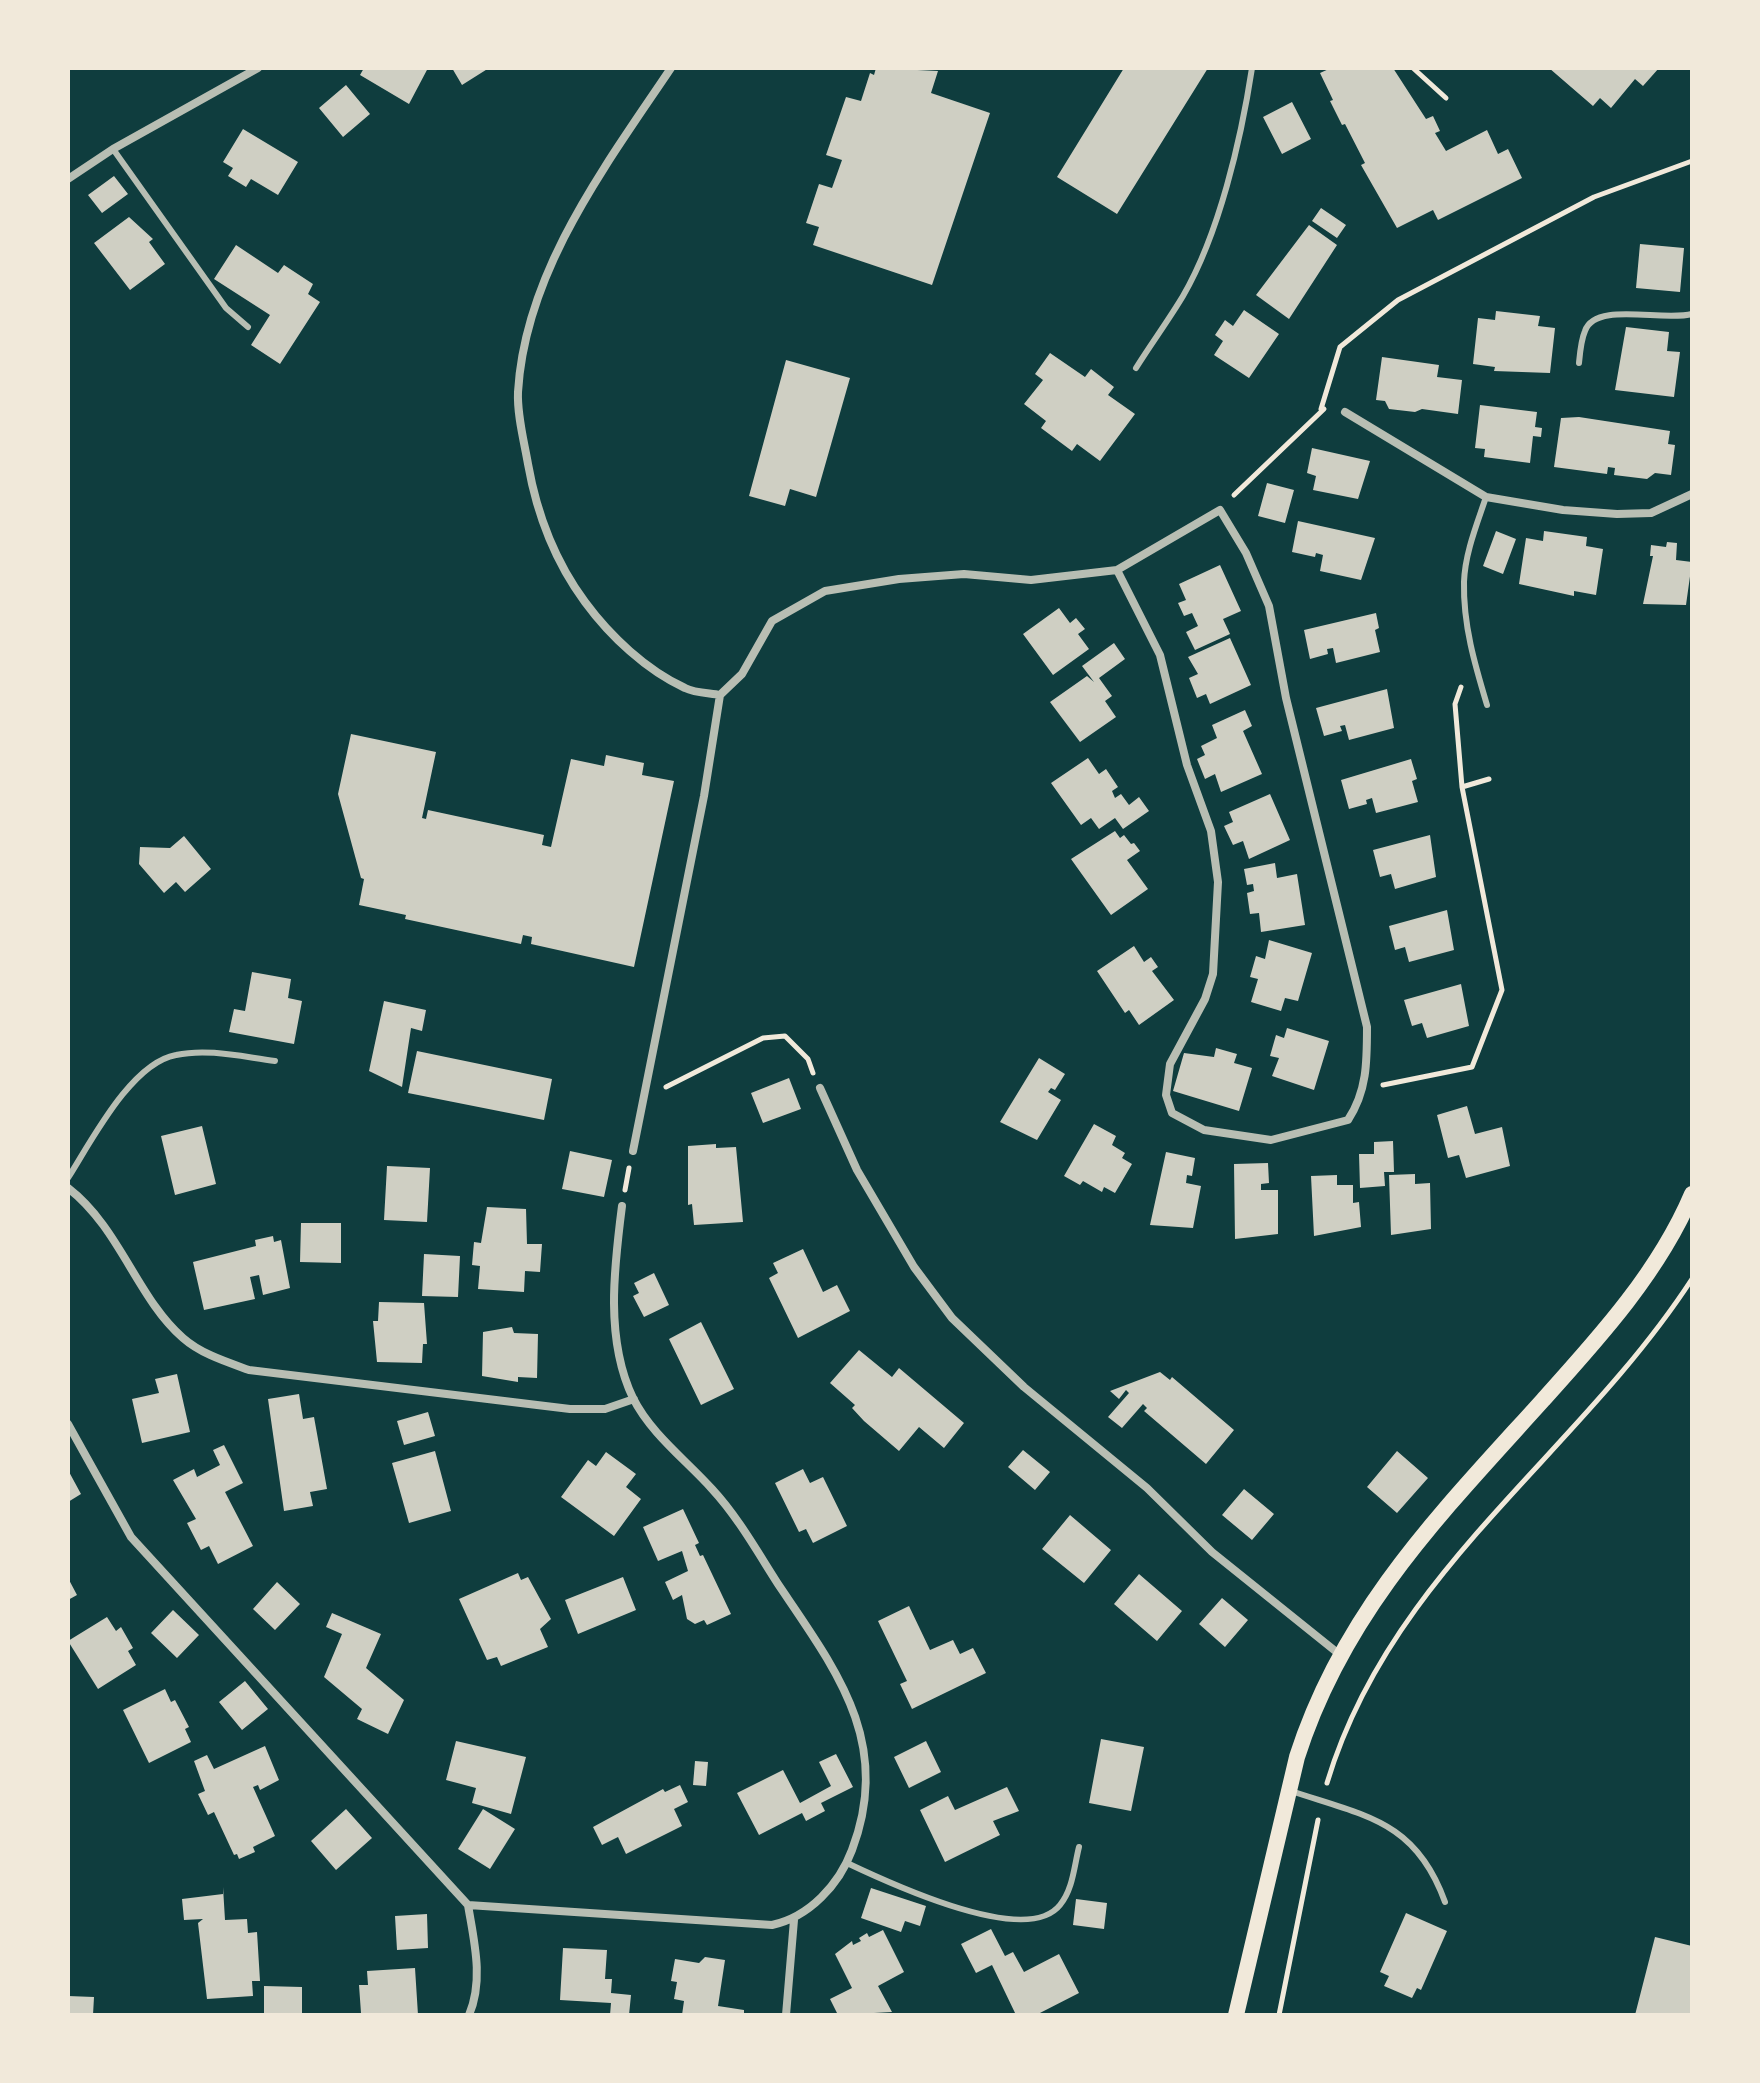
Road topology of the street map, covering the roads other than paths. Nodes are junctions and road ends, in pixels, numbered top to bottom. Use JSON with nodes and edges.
{"nodes":[{"id":1,"x":258,"y":68,"type":"edge"},
{"id":2,"x":671,"y":68,"type":"edge"},
{"id":3,"x":1252,"y":68,"type":"edge"},
{"id":4,"x":113,"y":149,"type":"junction"},
{"id":5,"x":68,"y":179,"type":"edge"},
{"id":6,"x":1692,"y":314,"type":"edge"},
{"id":7,"x":248,"y":327,"type":"dead end"},
{"id":8,"x":1579,"y":363,"type":"dead end"},
{"id":9,"x":1136,"y":368,"type":"dead end"},
{"id":10,"x":1345,"y":412,"type":"road end"},
{"id":11,"x":1692,"y":494,"type":"edge"},
{"id":12,"x":1486,"y":497,"type":"junction"},
{"id":13,"x":1117,"y":570,"type":"junction"},
{"id":14,"x":720,"y":695,"type":"junction"},
{"id":15,"x":1487,"y":705,"type":"dead end"},
{"id":16,"x":275,"y":1061,"type":"dead end"},
{"id":17,"x":820,"y":1088,"type":"road end"},
{"id":18,"x":633,"y":1151,"type":"road end"},
{"id":19,"x":68,"y":1178,"type":"edge"},
{"id":20,"x":68,"y":1188,"type":"edge"},
{"id":21,"x":1692,"y":1194,"type":"edge"},
{"id":22,"x":622,"y":1206,"type":"road end"},
{"id":23,"x":634,"y":1399,"type":"junction"},
{"id":24,"x":68,"y":1424,"type":"edge"},
{"id":25,"x":1339,"y":1654,"type":"junction"},
{"id":26,"x":1287,"y":1790,"type":"junction"},
{"id":27,"x":1079,"y":1847,"type":"dead end"},
{"id":28,"x":847,"y":1863,"type":"junction"},
{"id":29,"x":1445,"y":1902,"type":"dead end"},
{"id":30,"x":468,"y":1905,"type":"junction"},
{"id":31,"x":794,"y":1920,"type":"junction"},
{"id":32,"x":469,"y":2015,"type":"edge"},
{"id":33,"x":786,"y":2015,"type":"edge"},
{"id":34,"x":1236,"y":2015,"type":"edge"}],
"edges":[{"from":1,"to":4,"type":"street"},
{"from":2,"to":14,"type":"street"},
{"from":3,"to":9,"type":"lane"},
{"from":4,"to":5,"type":"street"},
{"from":4,"to":7,"type":"lane"},
{"from":6,"to":8,"type":"lane"},
{"from":10,"to":12,"type":"street"},
{"from":11,"to":12,"type":"street"},
{"from":12,"to":15,"type":"lane"},
{"from":13,"to":13,"type":"street"},
{"from":13,"to":14,"type":"street"},
{"from":14,"to":18,"type":"street"},
{"from":16,"to":19,"type":"lane"},
{"from":17,"to":25,"type":"street"},
{"from":20,"to":23,"type":"street"},
{"from":21,"to":25,"type":"main road"},
{"from":22,"to":23,"type":"street"},
{"from":23,"to":28,"type":"street"},
{"from":24,"to":30,"type":"street"},
{"from":25,"to":26,"type":"main road"},
{"from":26,"to":29,"type":"lane"},
{"from":26,"to":34,"type":"main road"},
{"from":27,"to":28,"type":"lane"},
{"from":28,"to":31,"type":"street"},
{"from":30,"to":31,"type":"street"},
{"from":30,"to":32,"type":"street"},
{"from":31,"to":33,"type":"street"}]}
